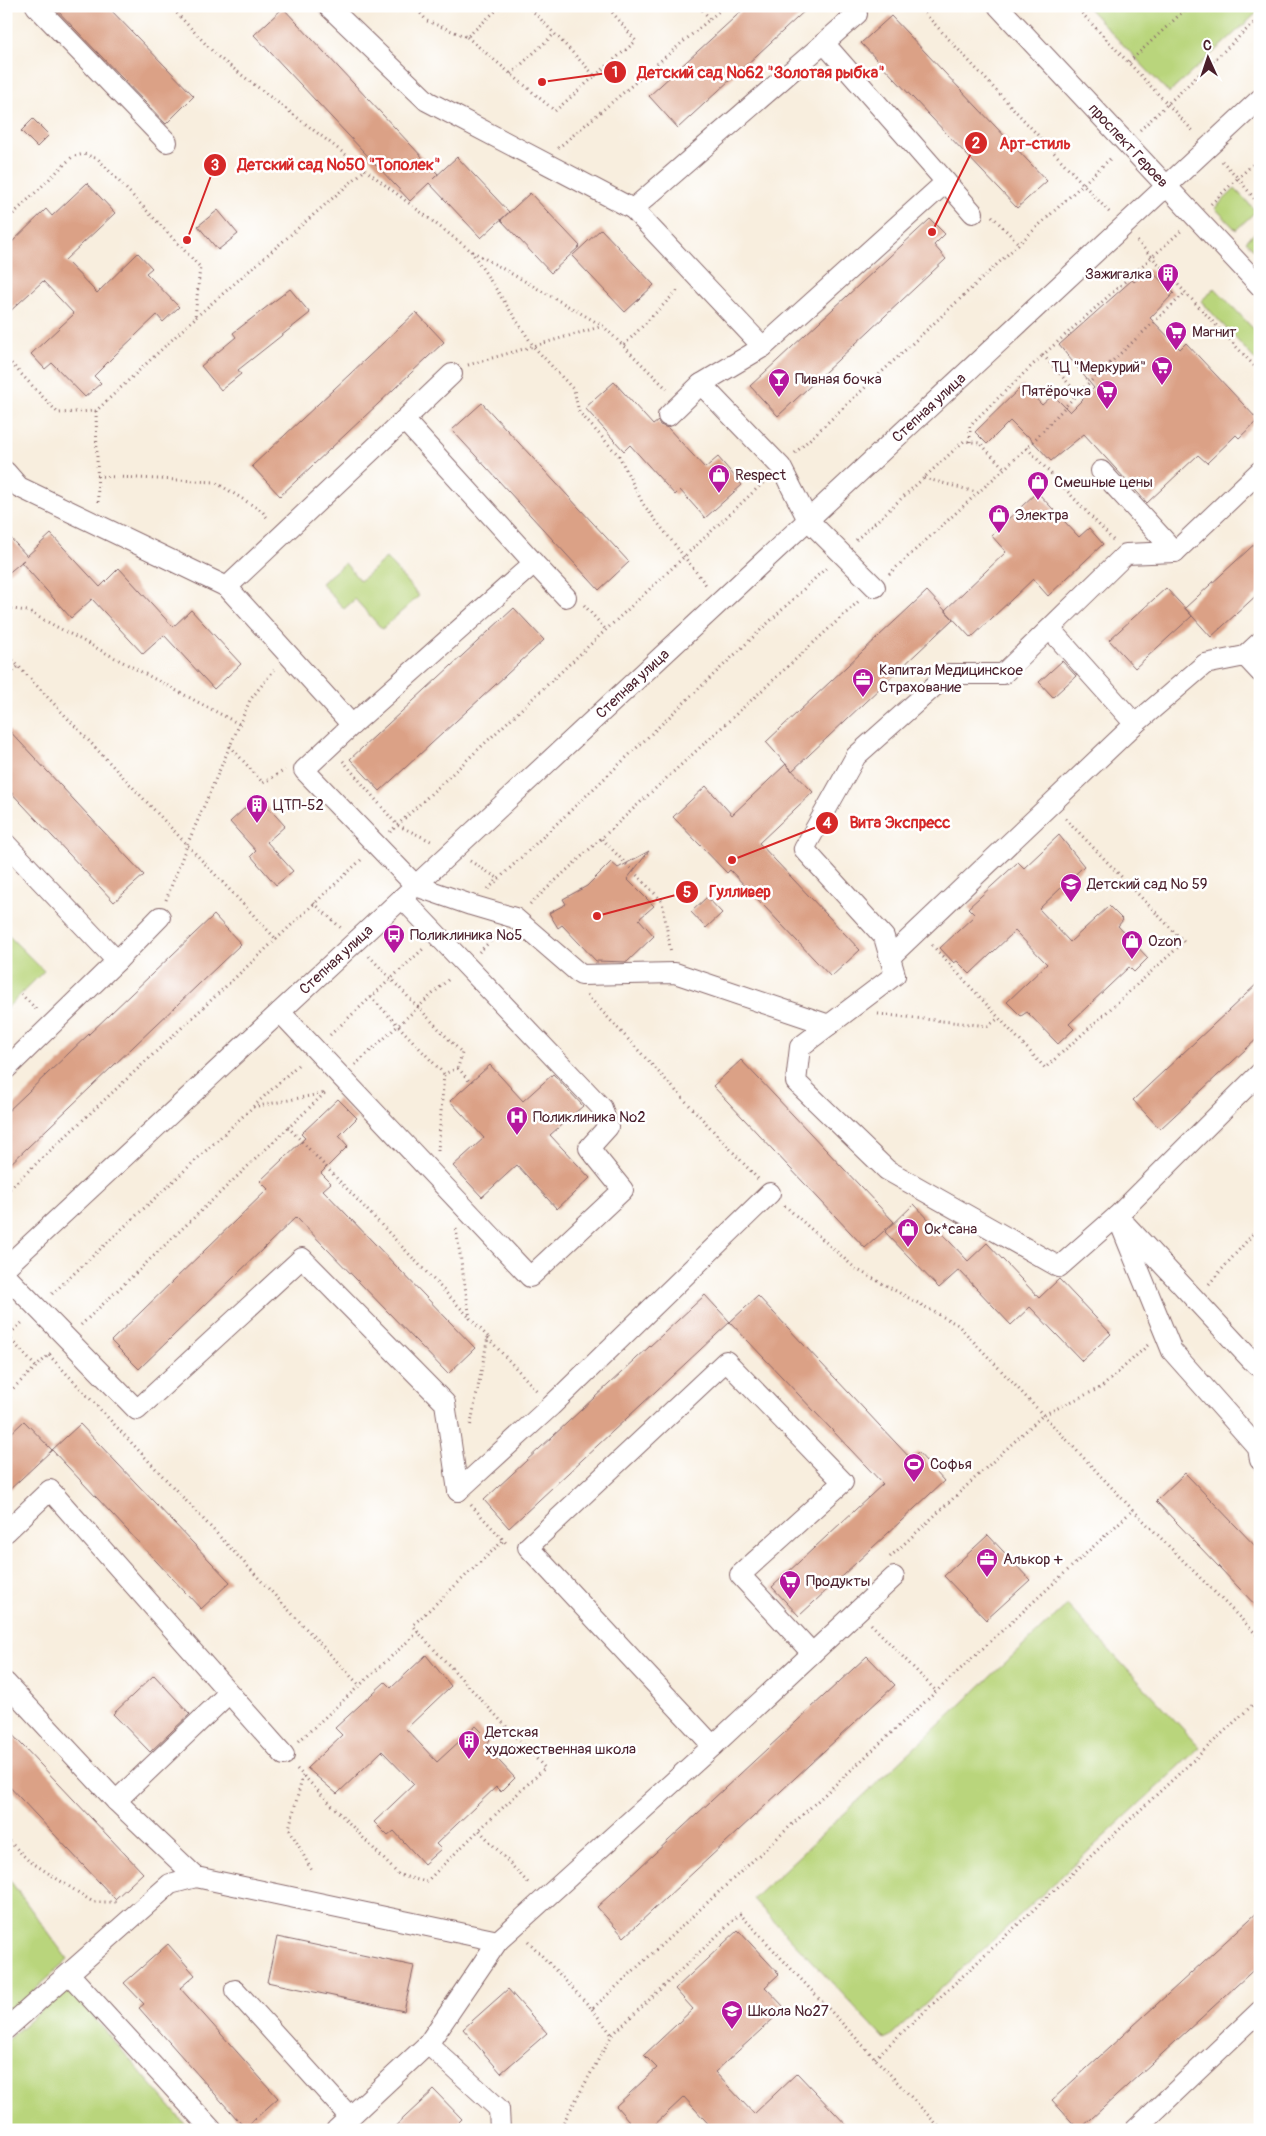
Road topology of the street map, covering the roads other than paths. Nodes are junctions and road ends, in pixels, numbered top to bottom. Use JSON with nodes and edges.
{"nodes":[{"id":1,"x":36,"y":6,"type":"edge"},
{"id":2,"x":328,"y":6,"type":"edge"},
{"id":3,"x":998,"y":6,"type":"edge"},
{"id":4,"x":857,"y":14,"type":"dead end"},
{"id":5,"x":824,"y":43,"type":"junction"},
{"id":6,"x":1260,"y":99,"type":"edge"},
{"id":7,"x":168,"y":142,"type":"dead end"},
{"id":8,"x":946,"y":182,"type":"junction"},
{"id":9,"x":1167,"y":186,"type":"junction"},
{"id":10,"x":633,"y":209,"type":"junction"},
{"id":11,"x":973,"y":213,"type":"dead end"},
{"id":12,"x":1260,"y":286,"type":"edge"},
{"id":13,"x":763,"y":347,"type":"junction"},
{"id":14,"x":452,"y":374,"type":"dead end"},
{"id":15,"x":701,"y":384,"type":"junction"},
{"id":16,"x":675,"y":410,"type":"road end"},
{"id":17,"x":404,"y":420,"type":"junction"},
{"id":18,"x":1100,"y":471,"type":"dead end"},
{"id":19,"x":1260,"y":471,"type":"edge"},
{"id":20,"x":6,"y":472,"type":"edge"},
{"id":21,"x":808,"y":520,"type":"junction"},
{"id":22,"x":1175,"y":552,"type":"junction"},
{"id":23,"x":534,"y":563,"type":"junction"},
{"id":24,"x":227,"y":587,"type":"junction"},
{"id":25,"x":875,"y":587,"type":"dead end"},
{"id":26,"x":566,"y":597,"type":"dead end"},
{"id":27,"x":1050,"y":629,"type":"junction"},
{"id":28,"x":1260,"y":642,"type":"edge"},
{"id":29,"x":1245,"y":656,"type":"junction"},
{"id":30,"x":1260,"y":672,"type":"edge"},
{"id":31,"x":1135,"y":724,"type":"junction"},
{"id":32,"x":352,"y":725,"type":"junction"},
{"id":33,"x":6,"y":844,"type":"edge"},
{"id":34,"x":409,"y":892,"type":"junction"},
{"id":35,"x":160,"y":916,"type":"road end"},
{"id":36,"x":890,"y":956,"type":"junction"},
{"id":37,"x":118,"y":961,"type":"junction"},
{"id":38,"x":280,"y":1012,"type":"junction"},
{"id":39,"x":830,"y":1025,"type":"junction"},
{"id":40,"x":6,"y":1069,"type":"edge"},
{"id":41,"x":1260,"y":1073,"type":"edge"},
{"id":42,"x":770,"y":1192,"type":"road end"},
{"id":43,"x":1117,"y":1216,"type":"junction"},
{"id":44,"x":6,"y":1267,"type":"edge"},
{"id":45,"x":6,"y":1276,"type":"edge"},
{"id":46,"x":1260,"y":1362,"type":"edge"},
{"id":47,"x":1260,"y":1460,"type":"edge"},
{"id":48,"x":6,"y":1532,"type":"edge"},
{"id":49,"x":889,"y":1569,"type":"road end"},
{"id":50,"x":812,"y":1653,"type":"junction"},
{"id":51,"x":6,"y":1683,"type":"edge"},
{"id":52,"x":228,"y":1694,"type":"junction"},
{"id":53,"x":713,"y":1746,"type":"junction"},
{"id":54,"x":284,"y":1755,"type":"road end"},
{"id":55,"x":116,"y":1801,"type":"junction"},
{"id":56,"x":196,"y":1877,"type":"junction"},
{"id":57,"x":498,"y":1941,"type":"junction"},
{"id":58,"x":69,"y":1974,"type":"junction"},
{"id":59,"x":235,"y":1990,"type":"dead end"},
{"id":60,"x":1260,"y":2010,"type":"edge"},
{"id":61,"x":6,"y":2030,"type":"edge"},
{"id":62,"x":428,"y":2044,"type":"junction"},
{"id":63,"x":343,"y":2124,"type":"edge"},
{"id":64,"x":212,"y":2130,"type":"edge"},
{"id":65,"x":500,"y":2130,"type":"edge"},
{"id":66,"x":1135,"y":2130,"type":"edge"}],
"edges":[{"from":1,"to":7,"type":"street"},
{"from":2,"to":10,"type":"street"},
{"from":3,"to":9,"type":"street","name":"проспект Героев"},
{"from":4,"to":5,"type":"street"},
{"from":5,"to":8,"type":"street"},
{"from":5,"to":10,"type":"street"},
{"from":6,"to":9,"type":"street","name":"Степная улица"},
{"from":8,"to":11,"type":"street"},
{"from":8,"to":13,"type":"street"},
{"from":9,"to":12,"type":"street","name":"проспект Героев"},
{"from":9,"to":21,"type":"street","name":"Степная улица"},
{"from":10,"to":13,"type":"street"},
{"from":13,"to":15,"type":"street"},
{"from":14,"to":17,"type":"street"},
{"from":15,"to":16,"type":"street"},
{"from":15,"to":21,"type":"street"},
{"from":17,"to":23,"type":"street"},
{"from":17,"to":24,"type":"street"},
{"from":18,"to":22,"type":"street"},
{"from":19,"to":22,"type":"street"},
{"from":20,"to":24,"type":"street"},
{"from":21,"to":25,"type":"street"},
{"from":21,"to":34,"type":"street","name":"Степная улица"},
{"from":22,"to":27,"type":"street"},
{"from":23,"to":26,"type":"street"},
{"from":23,"to":32,"type":"street"},
{"from":24,"to":32,"type":"street"},
{"from":27,"to":31,"type":"street"},
{"from":27,"to":36,"type":"street"},
{"from":28,"to":29,"type":"street"},
{"from":29,"to":30,"type":"street"},
{"from":29,"to":31,"type":"street"},
{"from":31,"to":36,"type":"street"},
{"from":32,"to":34,"type":"street"},
{"from":33,"to":37,"type":"street"},
{"from":34,"to":38,"type":"street","name":"Степная улица"},
{"from":34,"to":38,"type":"street"},
{"from":34,"to":39,"type":"street"},
{"from":35,"to":37,"type":"street"},
{"from":36,"to":39,"type":"street"},
{"from":37,"to":40,"type":"street"},
{"from":38,"to":44,"type":"street","name":"Степная улица"},
{"from":39,"to":43,"type":"street"},
{"from":41,"to":43,"type":"street"},
{"from":42,"to":45,"type":"street"},
{"from":43,"to":46,"type":"street"},
{"from":43,"to":47,"type":"street"},
{"from":48,"to":52,"type":"street"},
{"from":49,"to":50,"type":"street"},
{"from":50,"to":53,"type":"street"},
{"from":50,"to":53,"type":"street"},
{"from":51,"to":55,"type":"street"},
{"from":52,"to":54,"type":"street"},
{"from":52,"to":55,"type":"street"},
{"from":53,"to":57,"type":"street"},
{"from":55,"to":56,"type":"street"},
{"from":56,"to":57,"type":"street"},
{"from":56,"to":58,"type":"street"},
{"from":57,"to":62,"type":"street"},
{"from":58,"to":61,"type":"street"},
{"from":58,"to":64,"type":"street"},
{"from":59,"to":63,"type":"street"},
{"from":60,"to":66,"type":"street"},
{"from":62,"to":63,"type":"street"},
{"from":62,"to":65,"type":"street"}]}
